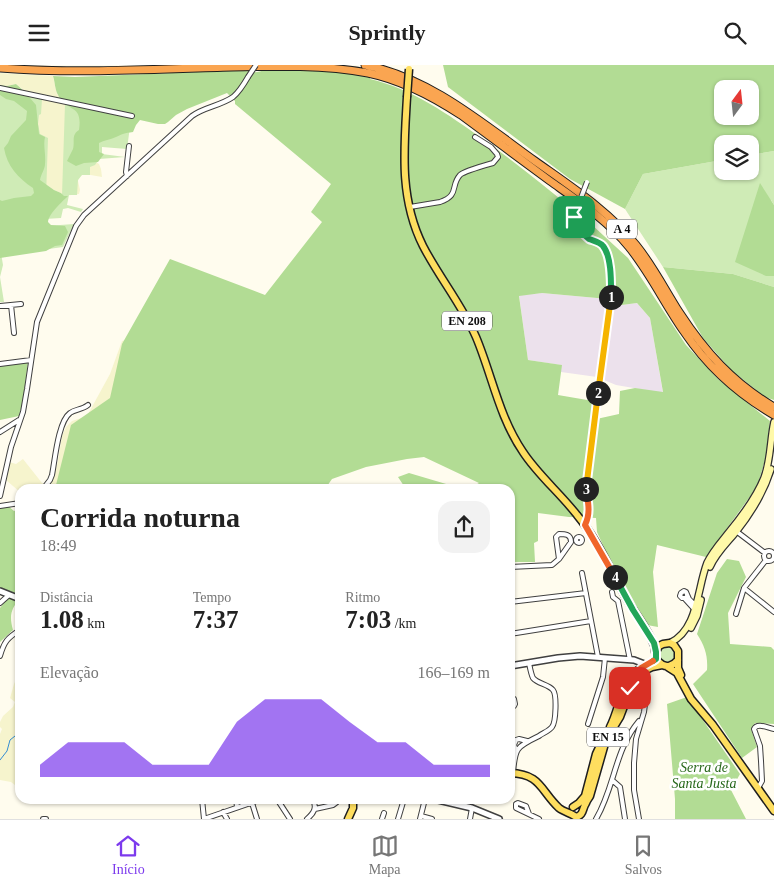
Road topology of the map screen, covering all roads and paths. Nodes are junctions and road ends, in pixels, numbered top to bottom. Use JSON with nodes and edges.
{"nodes":[{"id":1,"x":256,"y":65,"type":"edge"},
{"id":2,"x":365,"y":65,"type":"edge"},
{"id":3,"x":409,"y":67,"type":"edge"},
{"id":4,"x":0,"y":69,"type":"edge"},
{"id":5,"x":0,"y":88,"type":"edge"},
{"id":6,"x":132,"y":116,"type":"dead end"},
{"id":7,"x":476,"y":137,"type":"dead end"},
{"id":8,"x":129,"y":146,"type":"dead end"},
{"id":9,"x":127,"y":176,"type":"junction"},
{"id":10,"x":587,"y":182,"type":"dead end"},
{"id":11,"x":410,"y":207,"type":"junction"},
{"id":12,"x":21,"y":304,"type":"dead end"},
{"id":13,"x":11,"y":305,"type":"junction"},
{"id":14,"x":0,"y":306,"type":"edge"},
{"id":15,"x":14,"y":333,"type":"dead end"},
{"id":16,"x":31,"y":360,"type":"junction"},
{"id":17,"x":0,"y":364,"type":"edge"},
{"id":18,"x":88,"y":405,"type":"dead end"},
{"id":19,"x":770,"y":407,"type":"edge"},
{"id":20,"x":774,"y":415,"type":"edge"},
{"id":21,"x":20,"y":420,"type":"junction"},
{"id":22,"x":774,"y":422,"type":"edge"},
{"id":23,"x":0,"y":432,"type":"edge"},
{"id":24,"x":774,"y":445,"type":"edge"},
{"id":25,"x":47,"y":484,"type":"edge"},
{"id":26,"x":0,"y":495,"type":"edge"},
{"id":27,"x":15,"y":504,"type":"edge"},
{"id":28,"x":0,"y":506,"type":"edge"},
{"id":29,"x":585,"y":525,"type":"junction"},
{"id":30,"x":734,"y":529,"type":"junction"},
{"id":31,"x":765,"y":553,"type":"junction"},
{"id":32,"x":559,"y":559,"type":"junction"},
{"id":33,"x":766,"y":560,"type":"junction"},
{"id":34,"x":515,"y":567,"type":"edge"},
{"id":35,"x":582,"y":573,"type":"dead end"},
{"id":36,"x":744,"y":588,"type":"junction"},
{"id":37,"x":0,"y":591,"type":"edge"},
{"id":38,"x":612,"y":592,"type":"dead end"},
{"id":39,"x":586,"y":593,"type":"junction"},
{"id":40,"x":9,"y":595,"type":"junction"},
{"id":41,"x":15,"y":597,"type":"edge"},
{"id":42,"x":515,"y":601,"type":"edge"},
{"id":43,"x":0,"y":603,"type":"edge"},
{"id":44,"x":696,"y":606,"type":"junction"},
{"id":45,"x":774,"y":611,"type":"edge"},
{"id":46,"x":736,"y":615,"type":"dead end"},
{"id":47,"x":591,"y":621,"type":"junction"},
{"id":48,"x":644,"y":628,"type":"junction"},
{"id":49,"x":515,"y":632,"type":"edge"},
{"id":50,"x":15,"y":633,"type":"edge"},
{"id":51,"x":668,"y":643,"type":"junction"},
{"id":52,"x":677,"y":649,"type":"junction"},
{"id":53,"x":656,"y":655,"type":"junction"},
{"id":54,"x":0,"y":657,"type":"edge"},
{"id":55,"x":598,"y":657,"type":"junction"},
{"id":56,"x":605,"y":658,"type":"junction"},
{"id":57,"x":630,"y":660,"type":"junction"},
{"id":58,"x":678,"y":660,"type":"junction"},
{"id":59,"x":529,"y":663,"type":"junction"},
{"id":60,"x":515,"y":665,"type":"edge"},
{"id":61,"x":664,"y":666,"type":"junction"},
{"id":62,"x":644,"y":667,"type":"junction"},
{"id":63,"x":632,"y":675,"type":"junction"},
{"id":64,"x":646,"y":692,"type":"dead end"},
{"id":65,"x":697,"y":705,"type":"junction"},
{"id":66,"x":641,"y":720,"type":"junction"},
{"id":67,"x":588,"y":724,"type":"dead end"},
{"id":68,"x":774,"y":729,"type":"edge"},
{"id":69,"x":628,"y":736,"type":"junction"},
{"id":70,"x":636,"y":739,"type":"junction"},
{"id":71,"x":527,"y":741,"type":"junction"},
{"id":72,"x":515,"y":742,"type":"edge"},
{"id":73,"x":516,"y":750,"type":"edge"},
{"id":74,"x":515,"y":774,"type":"edge"},
{"id":75,"x":612,"y":780,"type":"junction"},
{"id":76,"x":758,"y":788,"type":"junction"},
{"id":77,"x":203,"y":804,"type":"edge"},
{"id":78,"x":237,"y":804,"type":"edge"},
{"id":79,"x":248,"y":804,"type":"edge"},
{"id":80,"x":252,"y":804,"type":"edge"},
{"id":81,"x":280,"y":804,"type":"edge"},
{"id":82,"x":314,"y":804,"type":"edge"},
{"id":83,"x":335,"y":804,"type":"edge"},
{"id":84,"x":353,"y":804,"type":"edge"},
{"id":85,"x":402,"y":804,"type":"edge"},
{"id":86,"x":423,"y":804,"type":"edge"},
{"id":87,"x":455,"y":804,"type":"edge"},
{"id":88,"x":237,"y":807,"type":"junction"},
{"id":89,"x":472,"y":808,"type":"junction"},
{"id":90,"x":315,"y":809,"type":"junction"},
{"id":91,"x":774,"y":811,"type":"edge"},
{"id":92,"x":223,"y":812,"type":"junction"},
{"id":93,"x":384,"y":813,"type":"dead end"},
{"id":94,"x":529,"y":814,"type":"dead end"},
{"id":95,"x":577,"y":814,"type":"edge"},
{"id":96,"x":420,"y":817,"type":"edge"},
{"id":97,"x":206,"y":819,"type":"edge"},
{"id":98,"x":227,"y":819,"type":"edge"},
{"id":99,"x":257,"y":819,"type":"edge"},
{"id":100,"x":290,"y":819,"type":"edge"},
{"id":101,"x":307,"y":819,"type":"edge"},
{"id":102,"x":348,"y":819,"type":"edge"},
{"id":103,"x":382,"y":819,"type":"edge"},
{"id":104,"x":398,"y":819,"type":"edge"},
{"id":105,"x":432,"y":819,"type":"edge"},
{"id":106,"x":470,"y":819,"type":"edge"},
{"id":107,"x":499,"y":819,"type":"edge"},
{"id":108,"x":539,"y":819,"type":"edge"},
{"id":109,"x":596,"y":819,"type":"edge"},
{"id":110,"x":625,"y":819,"type":"edge"},
{"id":111,"x":638,"y":819,"type":"edge"}],
"edges":[{"from":1,"to":9,"type":"street","bridge":true},
{"from":2,"to":19,"type":"highway","number":"A 4"},
{"from":3,"to":11,"type":"main road","number":"EN 208","bridge":true},
{"from":4,"to":19,"type":"highway","number":"A 4"},
{"from":5,"to":6,"type":"street"},
{"from":7,"to":11,"type":"street"},
{"from":8,"to":9,"type":"street"},
{"from":9,"to":16,"type":"street"},
{"from":10,"to":29,"type":"street","bridge":true},
{"from":11,"to":29,"type":"main road","number":"EN 208"},
{"from":12,"to":13,"type":"street"},
{"from":13,"to":14,"type":"street"},
{"from":13,"to":15,"type":"street"},
{"from":16,"to":17,"type":"street"},
{"from":16,"to":21,"type":"street"},
{"from":18,"to":25,"type":"street"},
{"from":19,"to":20,"type":"highway","number":"A 4"},
{"from":21,"to":23,"type":"street"},
{"from":21,"to":26,"type":"street"},
{"from":22,"to":30,"type":"main road"},
{"from":24,"to":30,"type":"main road"},
{"from":27,"to":28,"type":"street"},
{"from":29,"to":48,"type":"main road","number":"EN 208"},
{"from":30,"to":31,"type":"street"},
{"from":30,"to":44,"type":"main road"},
{"from":31,"to":33,"type":"street"},
{"from":31,"to":33,"type":"street"},
{"from":32,"to":32,"type":"street"},
{"from":32,"to":34,"type":"street"},
{"from":33,"to":36,"type":"street"},
{"from":35,"to":39,"type":"street"},
{"from":36,"to":45,"type":"street"},
{"from":36,"to":46,"type":"street"},
{"from":37,"to":40,"type":"street"},
{"from":38,"to":57,"type":"street"},
{"from":39,"to":42,"type":"street"},
{"from":39,"to":47,"type":"street"},
{"from":40,"to":41,"type":"street"},
{"from":40,"to":43,"type":"street"},
{"from":44,"to":44,"type":"street"},
{"from":44,"to":51,"type":"main road"},
{"from":44,"to":52,"type":"main road"},
{"from":47,"to":49,"type":"street"},
{"from":47,"to":55,"type":"street"},
{"from":48,"to":51,"type":"main road","number":"EN 208"},
{"from":48,"to":53,"type":"main road","number":"EN 208"},
{"from":50,"to":54,"type":"street"},
{"from":51,"to":52,"type":"main road"},
{"from":51,"to":53,"type":"main road"},
{"from":52,"to":58,"type":"main road"},
{"from":53,"to":61,"type":"main road"},
{"from":53,"to":62,"type":"main road","number":"EN 15"},
{"from":55,"to":56,"type":"street"},
{"from":55,"to":59,"type":"street"},
{"from":56,"to":57,"type":"street"},
{"from":56,"to":67,"type":"street"},
{"from":57,"to":62,"type":"street"},
{"from":57,"to":63,"type":"street"},
{"from":58,"to":61,"type":"main road"},
{"from":58,"to":65,"type":"main road"},
{"from":59,"to":60,"type":"street"},
{"from":59,"to":71,"type":"street"},
{"from":61,"to":62,"type":"main road","number":"EN 15"},
{"from":61,"to":65,"type":"main road"},
{"from":62,"to":63,"type":"main road","number":"EN 15"},
{"from":62,"to":95,"type":"main road","number":"EN 15"},
{"from":63,"to":95,"type":"main road","number":"EN 15"},
{"from":64,"to":66,"type":"street"},
{"from":65,"to":76,"type":"main road"},
{"from":66,"to":69,"type":"street"},
{"from":66,"to":70,"type":"street"},
{"from":68,"to":76,"type":"street"},
{"from":69,"to":70,"type":"street"},
{"from":69,"to":75,"type":"street"},
{"from":70,"to":111,"type":"street"},
{"from":71,"to":72,"type":"street"},
{"from":71,"to":73,"type":"street"},
{"from":74,"to":95,"type":"main road"},
{"from":75,"to":109,"type":"street"},
{"from":75,"to":110,"type":"street"},
{"from":76,"to":91,"type":"main road"},
{"from":77,"to":97,"type":"street"},
{"from":78,"to":88,"type":"street"},
{"from":79,"to":88,"type":"street"},
{"from":80,"to":99,"type":"street"},
{"from":81,"to":100,"type":"street"},
{"from":82,"to":90,"type":"street"},
{"from":83,"to":90,"type":"street"},
{"from":84,"to":102,"type":"main road"},
{"from":85,"to":104,"type":"street"},
{"from":86,"to":96,"type":"street"},
{"from":87,"to":89,"type":"street"},
{"from":88,"to":92,"type":"street"},
{"from":89,"to":106,"type":"street"},
{"from":89,"to":107,"type":"street"},
{"from":90,"to":101,"type":"street"},
{"from":92,"to":97,"type":"street"},
{"from":92,"to":98,"type":"street"},
{"from":93,"to":103,"type":"street"},
{"from":94,"to":108,"type":"street"},
{"from":96,"to":105,"type":"street"}]}
